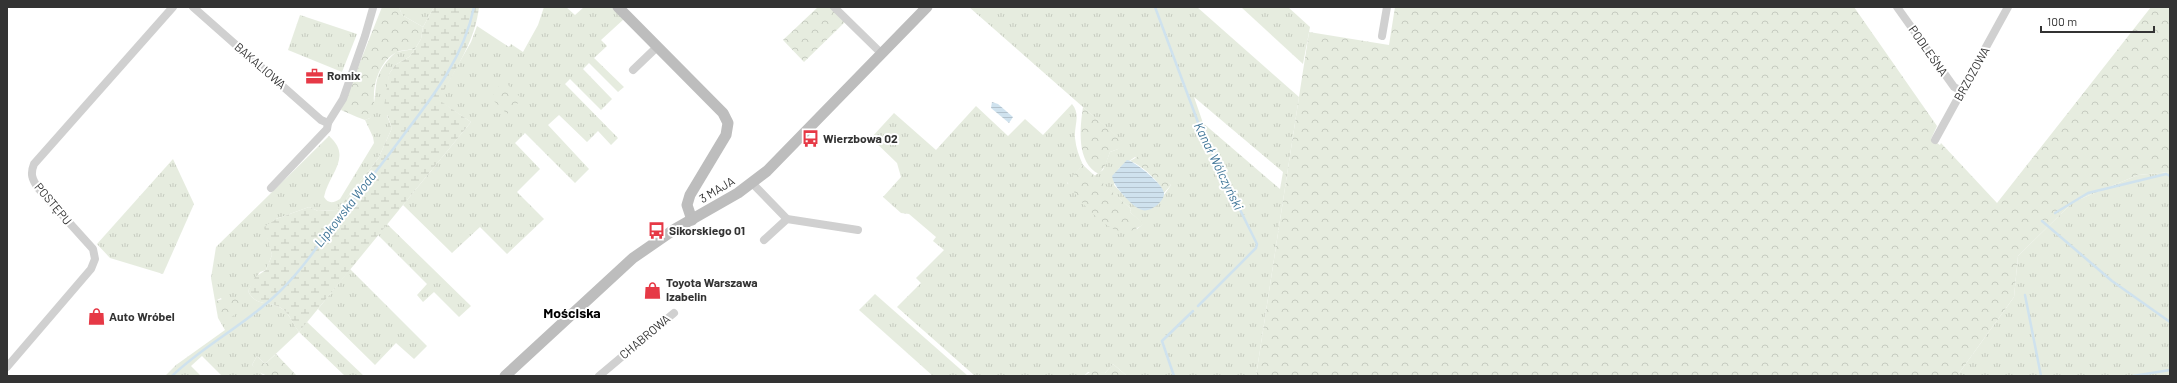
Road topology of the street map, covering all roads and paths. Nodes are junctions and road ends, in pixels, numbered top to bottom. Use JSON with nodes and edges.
{"nodes":[{"id":1,"x":172,"y":7,"type":"edge"},
{"id":2,"x":193,"y":7,"type":"edge"},
{"id":3,"x":618,"y":7,"type":"edge"},
{"id":4,"x":834,"y":7,"type":"edge"},
{"id":5,"x":927,"y":7,"type":"edge"},
{"id":6,"x":1387,"y":7,"type":"edge"},
{"id":7,"x":1897,"y":7,"type":"edge"},
{"id":8,"x":2008,"y":7,"type":"edge"},
{"id":9,"x":373,"y":8,"type":"dead end"},
{"id":10,"x":1382,"y":36,"type":"dead end"},
{"id":11,"x":657,"y":47,"type":"junction"},
{"id":12,"x":882,"y":54,"type":"junction"},
{"id":13,"x":633,"y":70,"type":"dead end"},
{"id":14,"x":1962,"y":91,"type":"junction"},
{"id":15,"x":328,"y":123,"type":"junction"},
{"id":16,"x":1935,"y":140,"type":"dead end"},
{"id":17,"x":752,"y":183,"type":"junction"},
{"id":18,"x":271,"y":188,"type":"dead end"},
{"id":19,"x":787,"y":219,"type":"junction"},
{"id":20,"x":692,"y":220,"type":"junction"},
{"id":21,"x":858,"y":230,"type":"dead end"},
{"id":22,"x":764,"y":240,"type":"dead end"},
{"id":23,"x":674,"y":313,"type":"dead end"},
{"id":24,"x":7,"y":367,"type":"edge"},
{"id":25,"x":506,"y":376,"type":"edge"},
{"id":26,"x":599,"y":376,"type":"edge"}],
"edges":[{"from":1,"to":24,"type":"street","name":"POSTĘPU"},
{"from":2,"to":15,"type":"street","name":"BAKALIOWA"},
{"from":3,"to":11,"type":"main road"},
{"from":4,"to":12,"type":"street"},
{"from":5,"to":12,"type":"main road","name":"3 MAJA"},
{"from":6,"to":10,"type":"street"},
{"from":7,"to":14,"type":"street","name":"PODLEŚNA"},
{"from":8,"to":14,"type":"street","name":"BRZOZOWA"},
{"from":9,"to":15,"type":"street"},
{"from":11,"to":13,"type":"street"},
{"from":11,"to":20,"type":"main road"},
{"from":12,"to":17,"type":"main road","name":"3 MAJA"},
{"from":14,"to":16,"type":"street","name":"BRZOZOWA"},
{"from":15,"to":18,"type":"street"},
{"from":17,"to":19,"type":"street"},
{"from":17,"to":20,"type":"main road","name":"3 MAJA"},
{"from":19,"to":21,"type":"street"},
{"from":19,"to":22,"type":"street"},
{"from":20,"to":25,"type":"main road","name":"3 MAJA"},
{"from":23,"to":26,"type":"street","name":"CHABROWA"}]}
